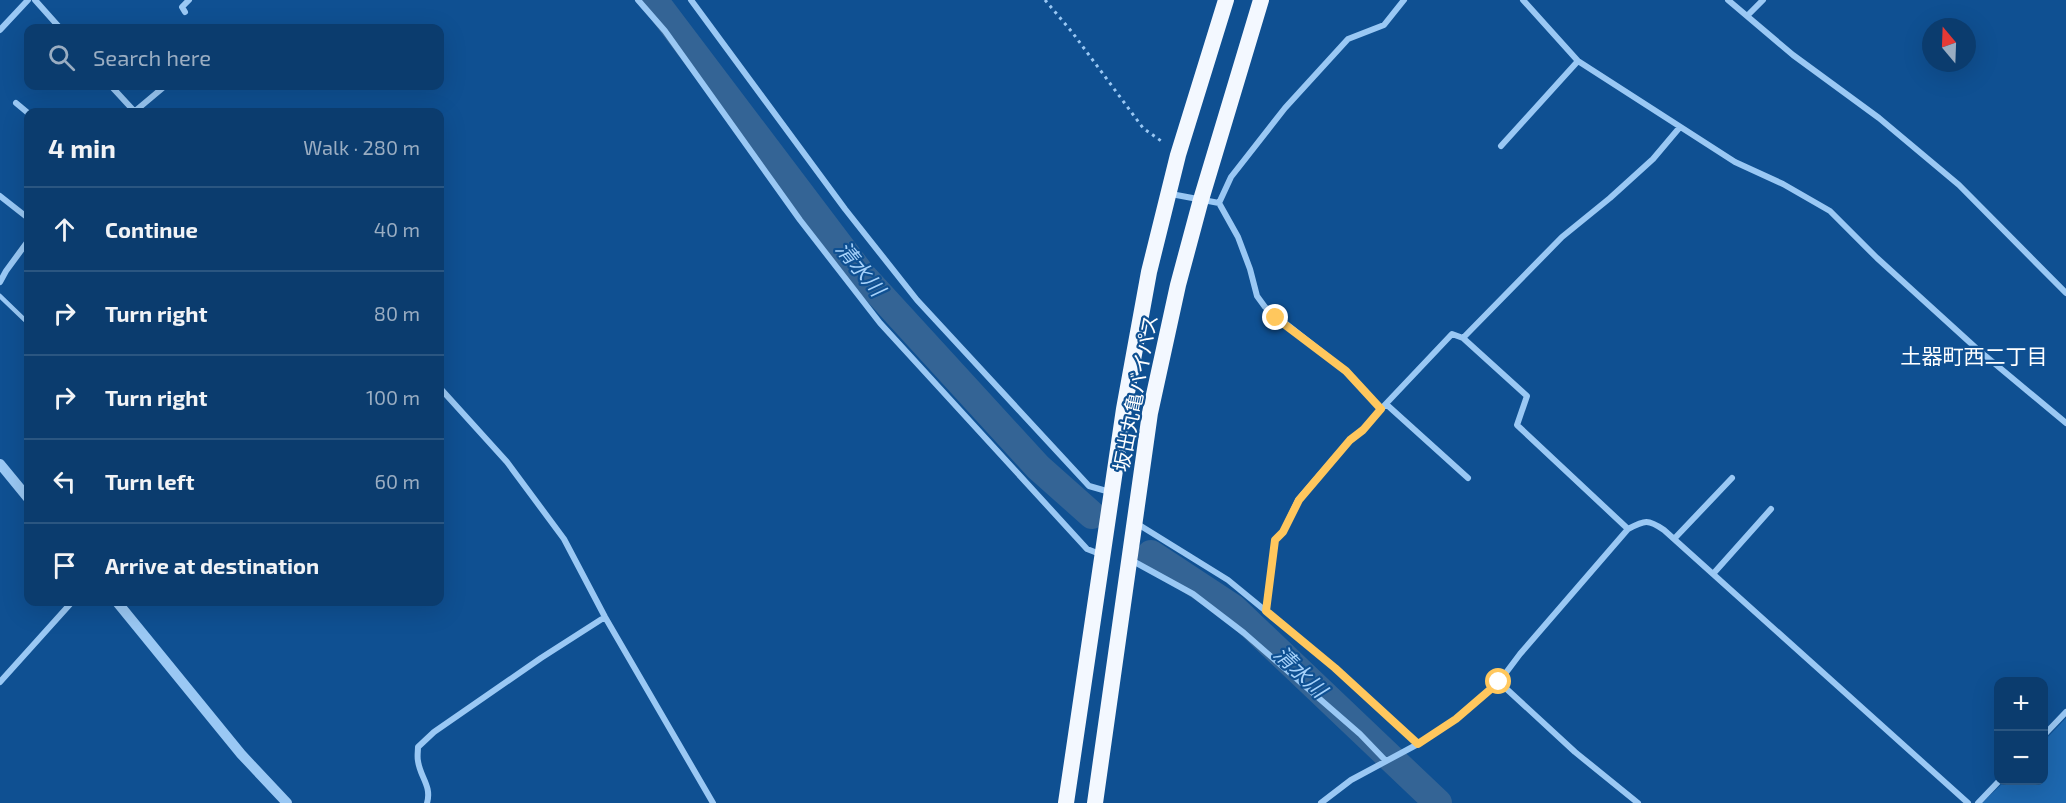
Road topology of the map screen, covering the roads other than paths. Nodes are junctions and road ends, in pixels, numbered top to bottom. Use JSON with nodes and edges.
{"nodes":[{"id":1,"x":28,"y":0,"type":"edge"},
{"id":2,"x":35,"y":0,"type":"edge"},
{"id":3,"x":189,"y":0,"type":"edge"},
{"id":4,"x":638,"y":0,"type":"edge"},
{"id":5,"x":691,"y":0,"type":"edge"},
{"id":6,"x":1226,"y":0,"type":"edge"},
{"id":7,"x":1261,"y":0,"type":"edge"},
{"id":8,"x":1404,"y":0,"type":"edge"},
{"id":9,"x":1523,"y":0,"type":"edge"},
{"id":10,"x":1728,"y":0,"type":"edge"},
{"id":11,"x":1763,"y":0,"type":"edge"},
{"id":12,"x":185,"y":12,"type":"dead end"},
{"id":13,"x":1748,"y":15,"type":"junction"},
{"id":14,"x":56,"y":24,"type":"edge"},
{"id":15,"x":0,"y":30,"type":"edge"},
{"id":16,"x":1578,"y":61,"type":"junction"},
{"id":17,"x":115,"y":90,"type":"edge"},
{"id":18,"x":160,"y":90,"type":"edge"},
{"id":19,"x":16,"y":103,"type":"dead end"},
{"id":20,"x":131,"y":108,"type":"edge"},
{"id":21,"x":140,"y":108,"type":"edge"},
{"id":22,"x":24,"y":110,"type":"edge"},
{"id":23,"x":1680,"y":127,"type":"junction"},
{"id":24,"x":1501,"y":146,"type":"dead end"},
{"id":25,"x":1168,"y":194,"type":"junction"},
{"id":26,"x":0,"y":196,"type":"edge"},
{"id":27,"x":1201,"y":200,"type":"junction"},
{"id":28,"x":1219,"y":203,"type":"junction"},
{"id":29,"x":24,"y":215,"type":"edge"},
{"id":30,"x":24,"y":246,"type":"edge"},
{"id":31,"x":0,"y":282,"type":"edge"},
{"id":32,"x":2066,"y":293,"type":"edge"},
{"id":33,"x":0,"y":296,"type":"edge"},
{"id":34,"x":24,"y":319,"type":"edge"},
{"id":35,"x":1463,"y":338,"type":"junction"},
{"id":36,"x":444,"y":392,"type":"edge"},
{"id":37,"x":1383,"y":407,"type":"junction"},
{"id":38,"x":2066,"y":423,"type":"edge"},
{"id":39,"x":0,"y":464,"type":"edge"},
{"id":40,"x":1468,"y":478,"type":"dead end"},
{"id":41,"x":1732,"y":478,"type":"dead end"},
{"id":42,"x":1111,"y":492,"type":"junction"},
{"id":43,"x":24,"y":493,"type":"edge"},
{"id":44,"x":1771,"y":509,"type":"dead end"},
{"id":45,"x":1135,"y":522,"type":"junction"},
{"id":46,"x":1628,"y":529,"type":"junction"},
{"id":47,"x":1674,"y":539,"type":"junction"},
{"id":48,"x":1103,"y":556,"type":"junction"},
{"id":49,"x":1130,"y":560,"type":"junction"},
{"id":50,"x":1713,"y":574,"type":"junction"},
{"id":51,"x":68,"y":606,"type":"edge"},
{"id":52,"x":120,"y":606,"type":"edge"},
{"id":53,"x":1266,"y":611,"type":"junction"},
{"id":54,"x":605,"y":617,"type":"junction"},
{"id":55,"x":0,"y":682,"type":"edge"},
{"id":56,"x":1499,"y":682,"type":"junction"},
{"id":57,"x":2066,"y":712,"type":"edge"},
{"id":58,"x":2047,"y":731,"type":"edge"},
{"id":59,"x":1418,"y":744,"type":"junction"},
{"id":60,"x":1386,"y":761,"type":"junction"},
{"id":61,"x":1995,"y":785,"type":"edge"},
{"id":62,"x":287,"y":803,"type":"edge"},
{"id":63,"x":427,"y":803,"type":"edge"},
{"id":64,"x":713,"y":803,"type":"edge"},
{"id":65,"x":1066,"y":803,"type":"edge"},
{"id":66,"x":1095,"y":803,"type":"edge"},
{"id":67,"x":1321,"y":803,"type":"edge"},
{"id":68,"x":1638,"y":803,"type":"edge"},
{"id":69,"x":1968,"y":803,"type":"edge"},
{"id":70,"x":1978,"y":803,"type":"edge"}],
"edges":[{"from":1,"to":15,"type":"street"},
{"from":2,"to":14,"type":"street"},
{"from":3,"to":12,"type":"street"},
{"from":4,"to":48,"type":"street"},
{"from":5,"to":42,"type":"street"},
{"from":6,"to":25,"type":"highway","name":"坂出丸亀バイパス"},
{"from":7,"to":27,"type":"highway","name":"坂出丸亀バイパス"},
{"from":8,"to":28,"type":"street"},
{"from":9,"to":16,"type":"street"},
{"from":10,"to":13,"type":"street"},
{"from":11,"to":13,"type":"street"},
{"from":13,"to":32,"type":"street"},
{"from":16,"to":23,"type":"street"},
{"from":16,"to":24,"type":"street"},
{"from":17,"to":20,"type":"street"},
{"from":18,"to":21,"type":"street"},
{"from":19,"to":22,"type":"street"},
{"from":23,"to":35,"type":"street"},
{"from":23,"to":38,"type":"street"},
{"from":25,"to":27,"type":"street"},
{"from":25,"to":42,"type":"highway","name":"坂出丸亀バイパス"},
{"from":26,"to":29,"type":"street"},
{"from":27,"to":28,"type":"street"},
{"from":27,"to":45,"type":"highway","name":"坂出丸亀バイパス"},
{"from":28,"to":37,"type":"street"},
{"from":30,"to":31,"type":"street"},
{"from":33,"to":34,"type":"lane"},
{"from":35,"to":37,"type":"street"},
{"from":35,"to":46,"type":"street"},
{"from":36,"to":54,"type":"street"},
{"from":37,"to":40,"type":"street"},
{"from":37,"to":53,"type":"street"},
{"from":39,"to":43,"type":"street"},
{"from":41,"to":47,"type":"street"},
{"from":42,"to":48,"type":"highway","name":"坂出丸亀バイパス"},
{"from":44,"to":50,"type":"street"},
{"from":45,"to":49,"type":"highway","name":"坂出丸亀バイパス"},
{"from":45,"to":53,"type":"street"},
{"from":46,"to":47,"type":"street"},
{"from":46,"to":56,"type":"street"},
{"from":47,"to":50,"type":"street"},
{"from":48,"to":65,"type":"highway","name":"坂出丸亀バイパス"},
{"from":49,"to":60,"type":"street"},
{"from":49,"to":66,"type":"highway","name":"坂出丸亀バイパス"},
{"from":50,"to":69,"type":"street"},
{"from":51,"to":55,"type":"street"},
{"from":52,"to":62,"type":"street"},
{"from":53,"to":59,"type":"street"},
{"from":54,"to":63,"type":"street"},
{"from":54,"to":64,"type":"street"},
{"from":56,"to":59,"type":"street"},
{"from":56,"to":68,"type":"street"},
{"from":57,"to":58,"type":"street"},
{"from":59,"to":60,"type":"street"},
{"from":60,"to":67,"type":"street"},
{"from":61,"to":70,"type":"street"}]}
